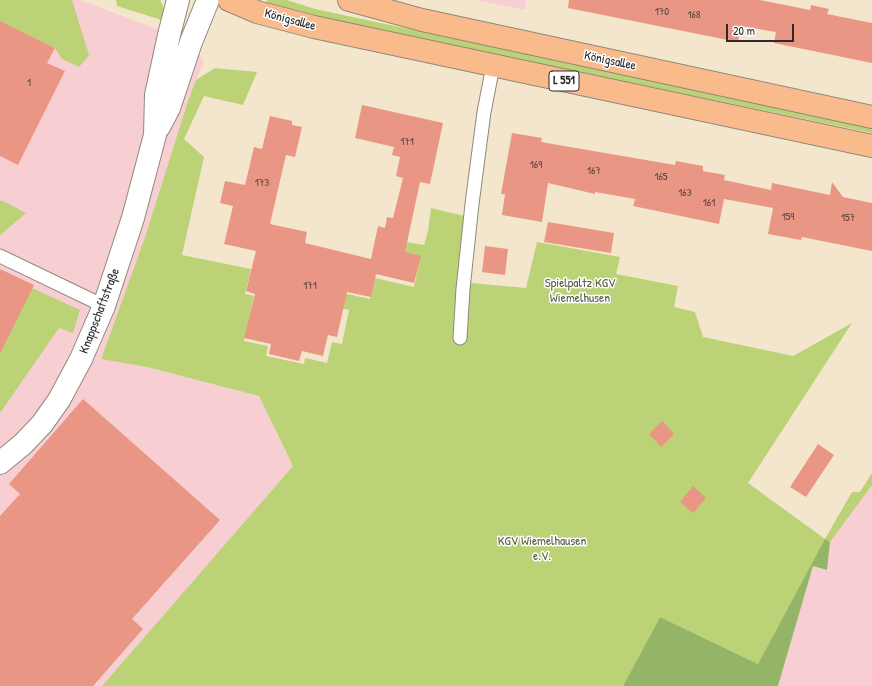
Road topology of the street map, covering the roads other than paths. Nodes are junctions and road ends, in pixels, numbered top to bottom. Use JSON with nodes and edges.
{"nodes":[{"id":1,"x":178,"y":0,"type":"edge"},
{"id":2,"x":208,"y":0,"type":"edge"},
{"id":3,"x":229,"y":0,"type":"edge"},
{"id":4,"x":349,"y":0,"type":"edge"},
{"id":5,"x":493,"y":66,"type":"junction"},
{"id":6,"x":872,"y":117,"type":"edge"},
{"id":7,"x":155,"y":135,"type":"junction"},
{"id":8,"x":872,"y":146,"type":"edge"},
{"id":9,"x":0,"y":256,"type":"edge"},
{"id":10,"x":104,"y":306,"type":"junction"},
{"id":11,"x":460,"y":338,"type":"dead end"},
{"id":12,"x":0,"y":463,"type":"edge"}],
"edges":[{"from":1,"to":7,"type":"street","name":"Knappschaftstraße"},
{"from":2,"to":7,"type":"street","name":"Knappschaftstraße"},
{"from":3,"to":5,"type":"main road","name":"Königsallee","number":"L 551"},
{"from":4,"to":6,"type":"main road","name":"Königsallee","number":"L 551"},
{"from":5,"to":8,"type":"main road","name":"Königsallee","number":"L 551"},
{"from":5,"to":11,"type":"lane"},
{"from":7,"to":10,"type":"street","name":"Knappschaftstraße"},
{"from":9,"to":10,"type":"lane"},
{"from":10,"to":12,"type":"street","name":"Knappschaftstraße"}]}
